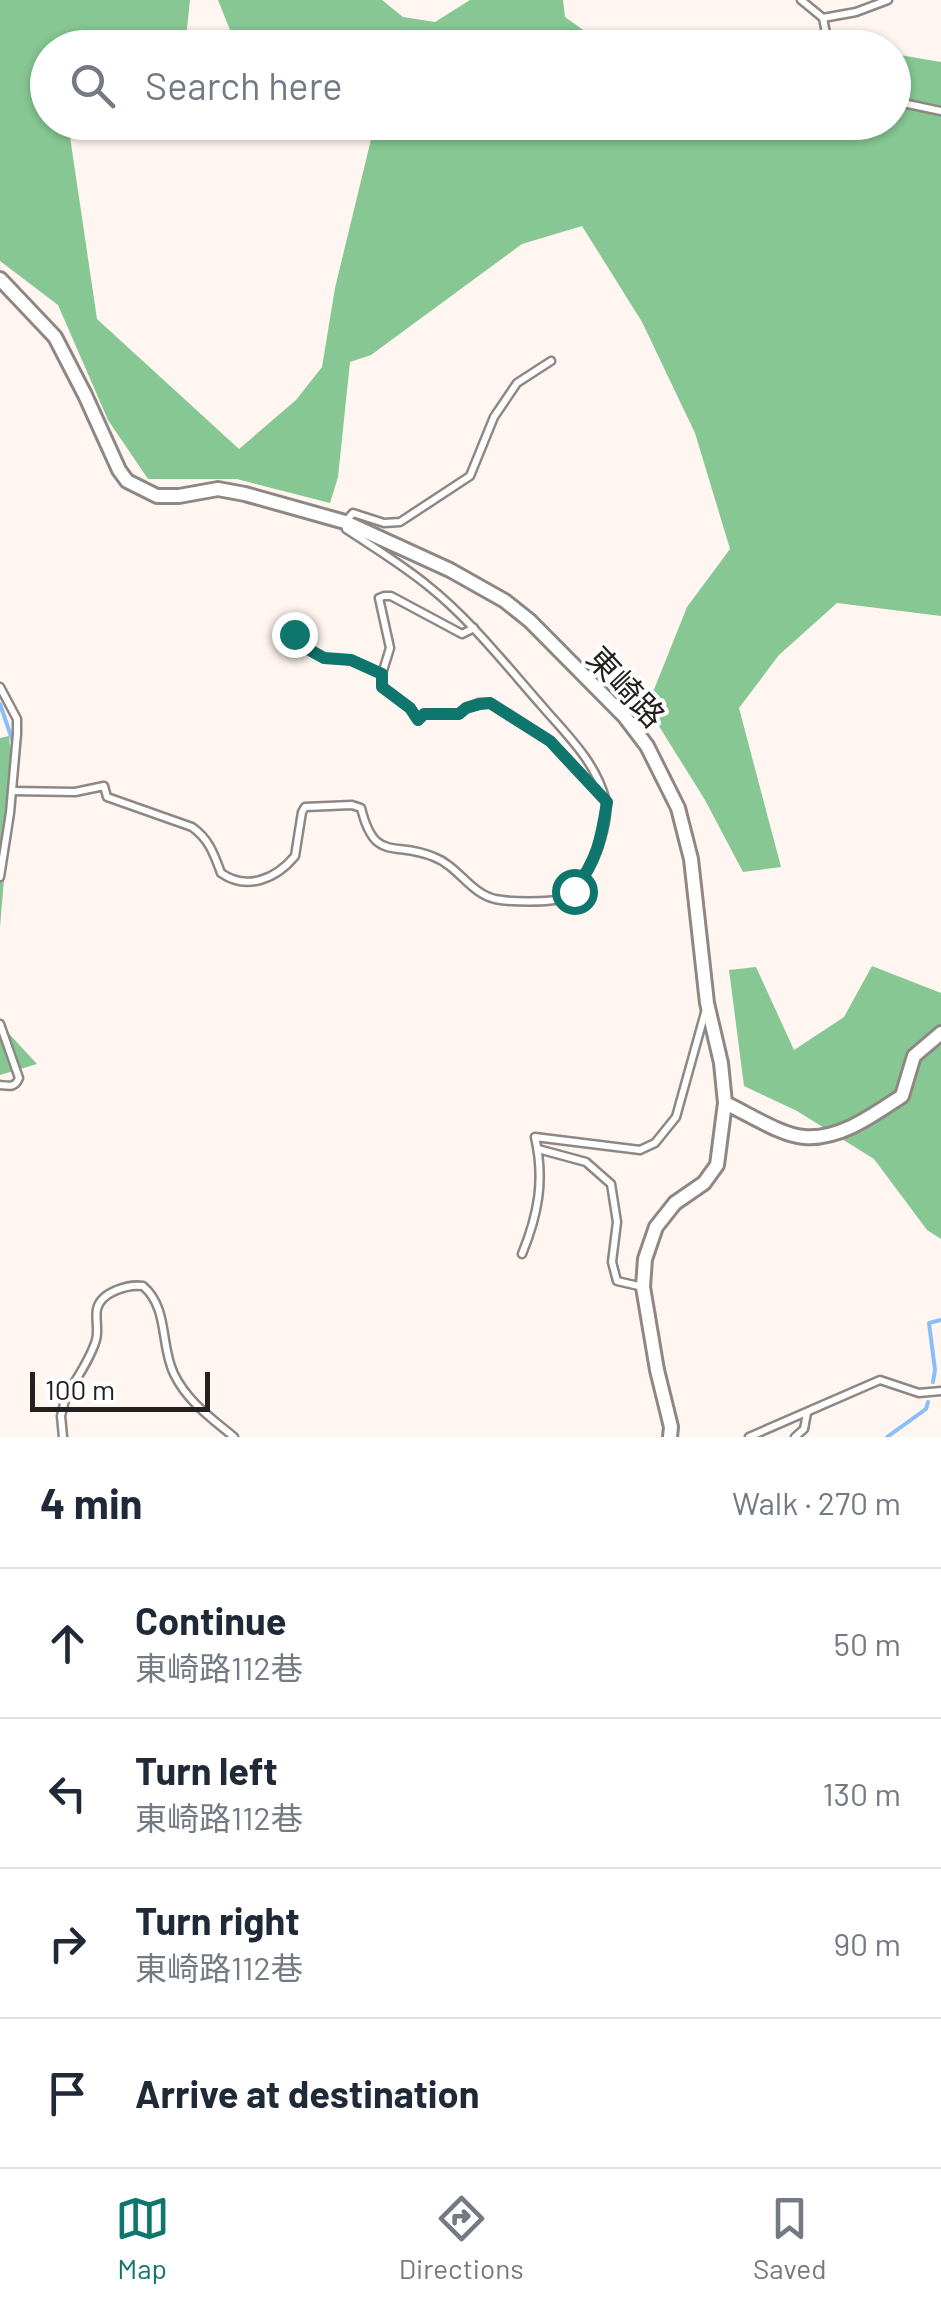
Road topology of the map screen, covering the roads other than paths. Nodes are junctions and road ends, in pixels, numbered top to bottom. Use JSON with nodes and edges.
{"nodes":[{"id":1,"x":801,"y":0,"type":"edge"},
{"id":2,"x":888,"y":0,"type":"edge"},
{"id":3,"x":822,"y":18,"type":"junction"},
{"id":4,"x":825,"y":30,"type":"edge"},
{"id":5,"x":911,"y":105,"type":"edge"},
{"id":6,"x":941,"y":110,"type":"edge"},
{"id":7,"x":0,"y":279,"type":"edge"},
{"id":8,"x":551,"y":362,"type":"dead end"},
{"id":9,"x":345,"y":522,"type":"junction"},
{"id":10,"x":474,"y":628,"type":"junction"},
{"id":11,"x":283,"y":631,"type":"dead end"},
{"id":12,"x":382,"y":674,"type":"junction"},
{"id":13,"x":0,"y":687,"type":"edge"},
{"id":14,"x":12,"y":791,"type":"junction"},
{"id":15,"x":607,"y":802,"type":"junction"},
{"id":16,"x":0,"y":877,"type":"edge"},
{"id":17,"x":708,"y":1003,"type":"junction"},
{"id":18,"x":0,"y":1024,"type":"edge"},
{"id":19,"x":941,"y":1033,"type":"edge"},
{"id":20,"x":0,"y":1085,"type":"edge"},
{"id":21,"x":726,"y":1102,"type":"junction"},
{"id":22,"x":538,"y":1149,"type":"junction"},
{"id":23,"x":522,"y":1254,"type":"dead end"},
{"id":24,"x":643,"y":1287,"type":"junction"},
{"id":25,"x":941,"y":1391,"type":"edge"},
{"id":26,"x":807,"y":1413,"type":"junction"},
{"id":27,"x":63,"y":1437,"type":"edge"},
{"id":28,"x":234,"y":1437,"type":"edge"},
{"id":29,"x":670,"y":1437,"type":"edge"},
{"id":30,"x":748,"y":1437,"type":"edge"},
{"id":31,"x":796,"y":1437,"type":"edge"}],
"edges":[{"from":1,"to":3,"type":"lane"},
{"from":2,"to":3,"type":"lane"},
{"from":3,"to":4,"type":"lane"},
{"from":5,"to":6,"type":"lane"},
{"from":7,"to":9,"type":"street","name":"東崎路"},
{"from":8,"to":9,"type":"lane"},
{"from":9,"to":10,"type":"lane"},
{"from":9,"to":17,"type":"street","name":"東崎路"},
{"from":10,"to":12,"type":"lane"},
{"from":10,"to":15,"type":"lane"},
{"from":11,"to":12,"type":"lane"},
{"from":12,"to":15,"type":"lane"},
{"from":13,"to":14,"type":"lane"},
{"from":14,"to":15,"type":"lane"},
{"from":14,"to":16,"type":"lane"},
{"from":17,"to":21,"type":"street","name":"東崎路"},
{"from":17,"to":22,"type":"lane"},
{"from":18,"to":20,"type":"lane"},
{"from":19,"to":21,"type":"street"},
{"from":21,"to":24,"type":"street","name":"東崎路"},
{"from":22,"to":23,"type":"lane"},
{"from":22,"to":24,"type":"lane"},
{"from":24,"to":29,"type":"street","name":"東崎路"},
{"from":25,"to":26,"type":"lane"},
{"from":26,"to":30,"type":"lane"},
{"from":26,"to":31,"type":"lane"},
{"from":27,"to":28,"type":"lane"}]}
